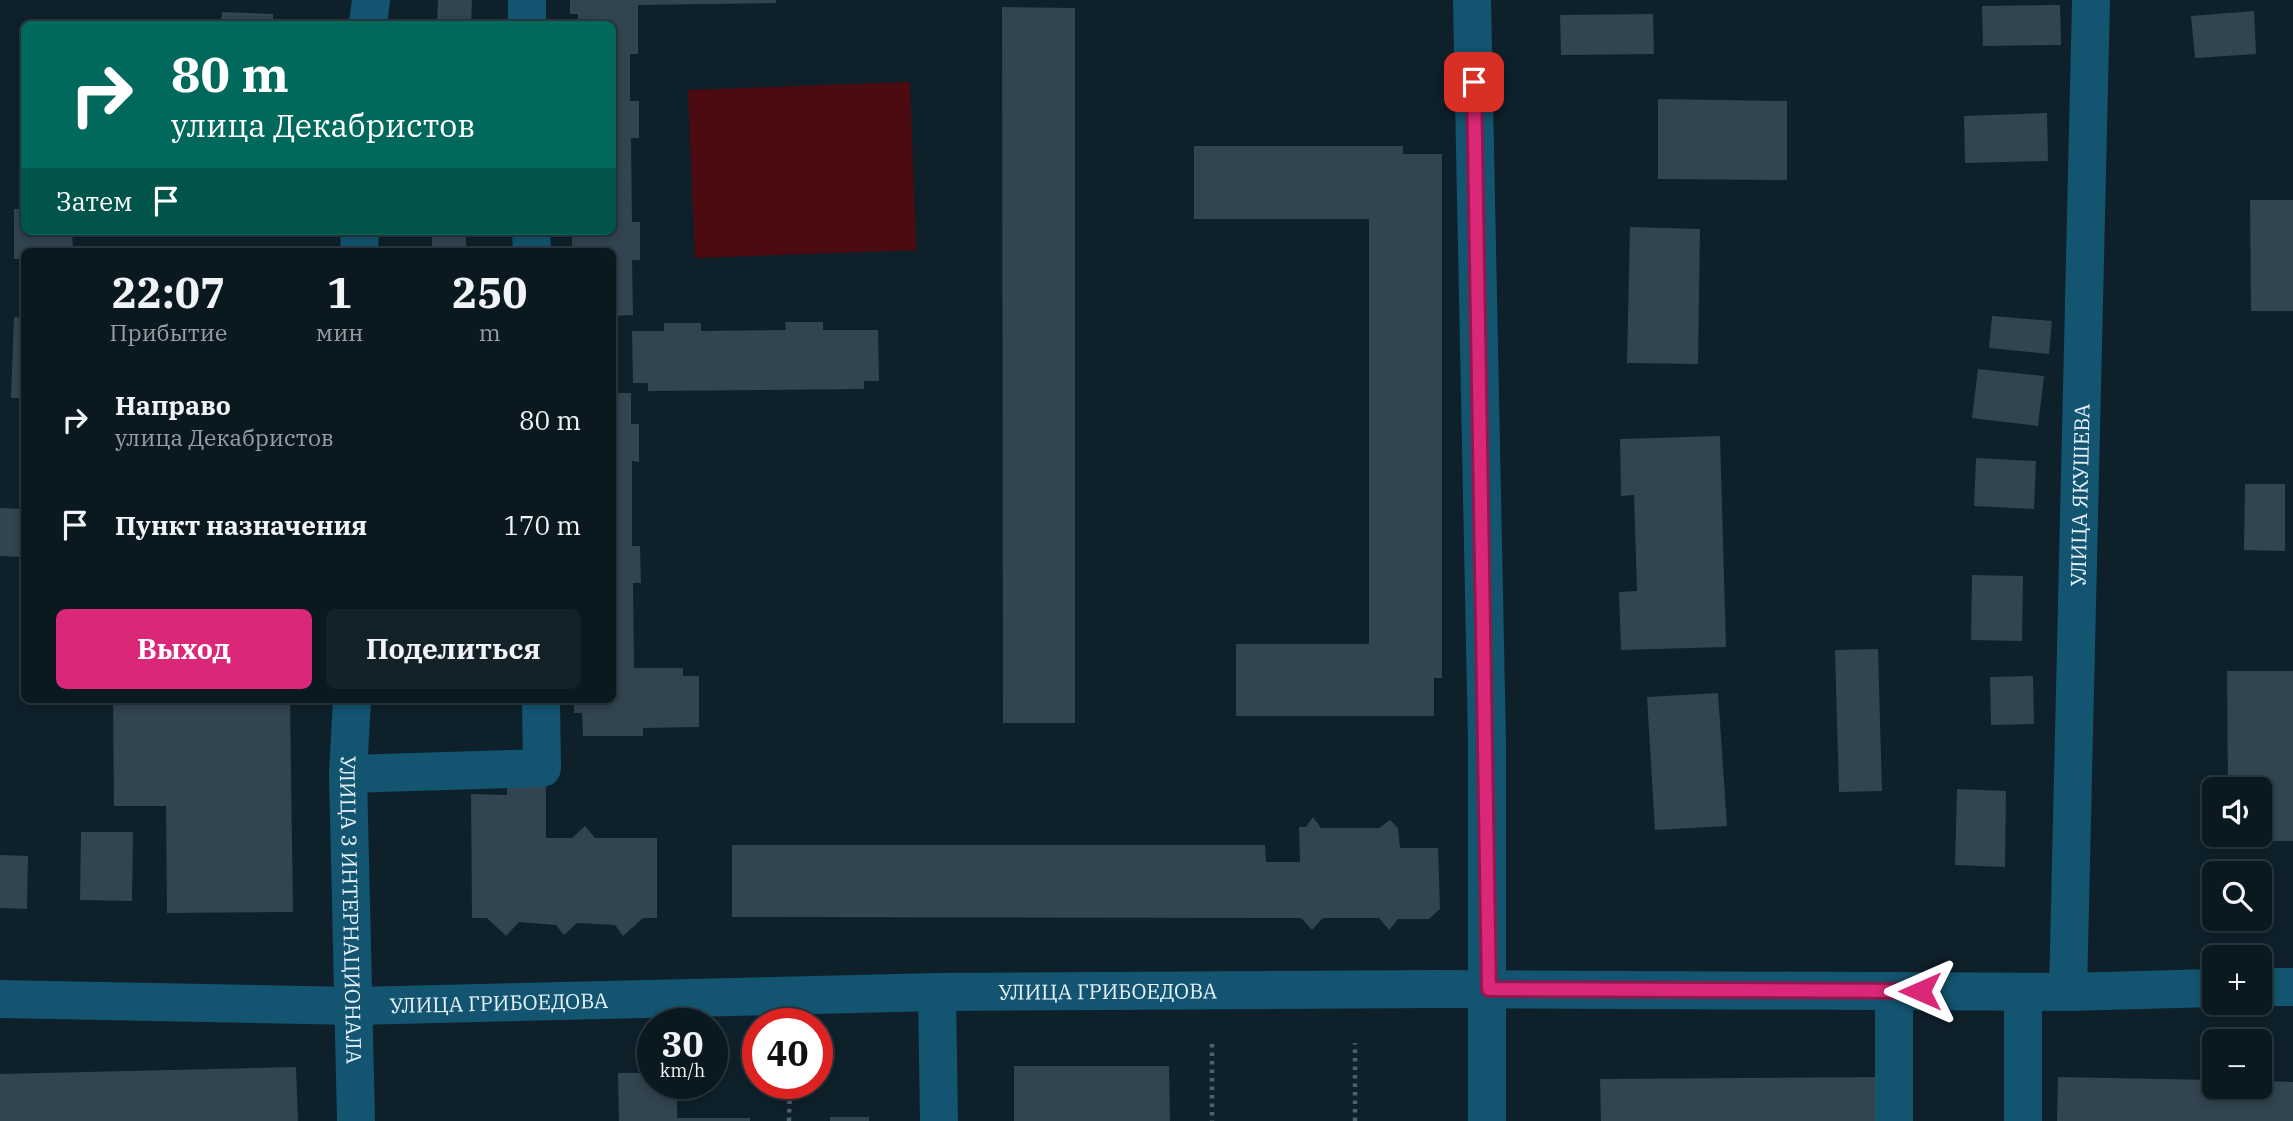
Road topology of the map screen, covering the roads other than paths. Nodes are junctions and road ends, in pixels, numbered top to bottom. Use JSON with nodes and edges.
{"nodes":[{"id":1,"x":371,"y":0,"type":"edge"},
{"id":2,"x":527,"y":0,"type":"edge"},
{"id":3,"x":1472,"y":0,"type":"edge"},
{"id":4,"x":2091,"y":0,"type":"edge"},
{"id":5,"x":368,"y":21,"type":"edge"},
{"id":6,"x":527,"y":21,"type":"edge"},
{"id":7,"x":352,"y":703,"type":"edge"},
{"id":8,"x":541,"y":703,"type":"edge"},
{"id":9,"x":348,"y":774,"type":"junction"},
{"id":10,"x":2272,"y":987,"type":"edge"},
{"id":11,"x":2293,"y":987,"type":"edge"},
{"id":12,"x":2202,"y":988,"type":"edge"},
{"id":13,"x":1489,"y":989,"type":"junction"},
{"id":14,"x":1894,"y":991,"type":"junction"},
{"id":15,"x":937,"y":992,"type":"junction"},
{"id":16,"x":2023,"y":992,"type":"junction"},
{"id":17,"x":2068,"y":992,"type":"junction"},
{"id":18,"x":0,"y":999,"type":"edge"},
{"id":19,"x":355,"y":1006,"type":"junction"},
{"id":20,"x":356,"y":1121,"type":"edge"},
{"id":21,"x":939,"y":1121,"type":"edge"},
{"id":22,"x":1488,"y":1121,"type":"edge"},
{"id":23,"x":1894,"y":1121,"type":"edge"},
{"id":24,"x":2023,"y":1121,"type":"edge"}],
"edges":[{"from":1,"to":5,"type":"street"},
{"from":2,"to":6,"type":"street"},
{"from":3,"to":13,"type":"street"},
{"from":4,"to":17,"type":"street","name":"УЛИЦА ЯКУШЕВА"},
{"from":7,"to":9,"type":"street","name":"УЛИЦА 3 ИНТЕРНАЦИОНАЛА"},
{"from":8,"to":9,"type":"street"},
{"from":9,"to":19,"type":"street","name":"УЛИЦА 3 ИНТЕРНАЦИОНАЛА"},
{"from":10,"to":11,"type":"street"},
{"from":12,"to":17,"type":"street","name":"УЛИЦА ГРИБОЕДОВА"},
{"from":13,"to":14,"type":"street","name":"УЛИЦА ГРИБОЕДОВА"},
{"from":13,"to":15,"type":"street","name":"УЛИЦА ГРИБОЕДОВА"},
{"from":13,"to":22,"type":"street"},
{"from":14,"to":16,"type":"street","name":"УЛИЦА ГРИБОЕДОВА"},
{"from":14,"to":23,"type":"street"},
{"from":15,"to":19,"type":"street","name":"УЛИЦА ГРИБОЕДОВА"},
{"from":15,"to":21,"type":"street"},
{"from":16,"to":17,"type":"street","name":"УЛИЦА ГРИБОЕДОВА"},
{"from":16,"to":24,"type":"street"},
{"from":18,"to":19,"type":"street","name":"УЛИЦА ГРИБОЕДОВА"},
{"from":19,"to":20,"type":"street","name":"УЛИЦА 3 ИНТЕРНАЦИОНАЛА"}]}
